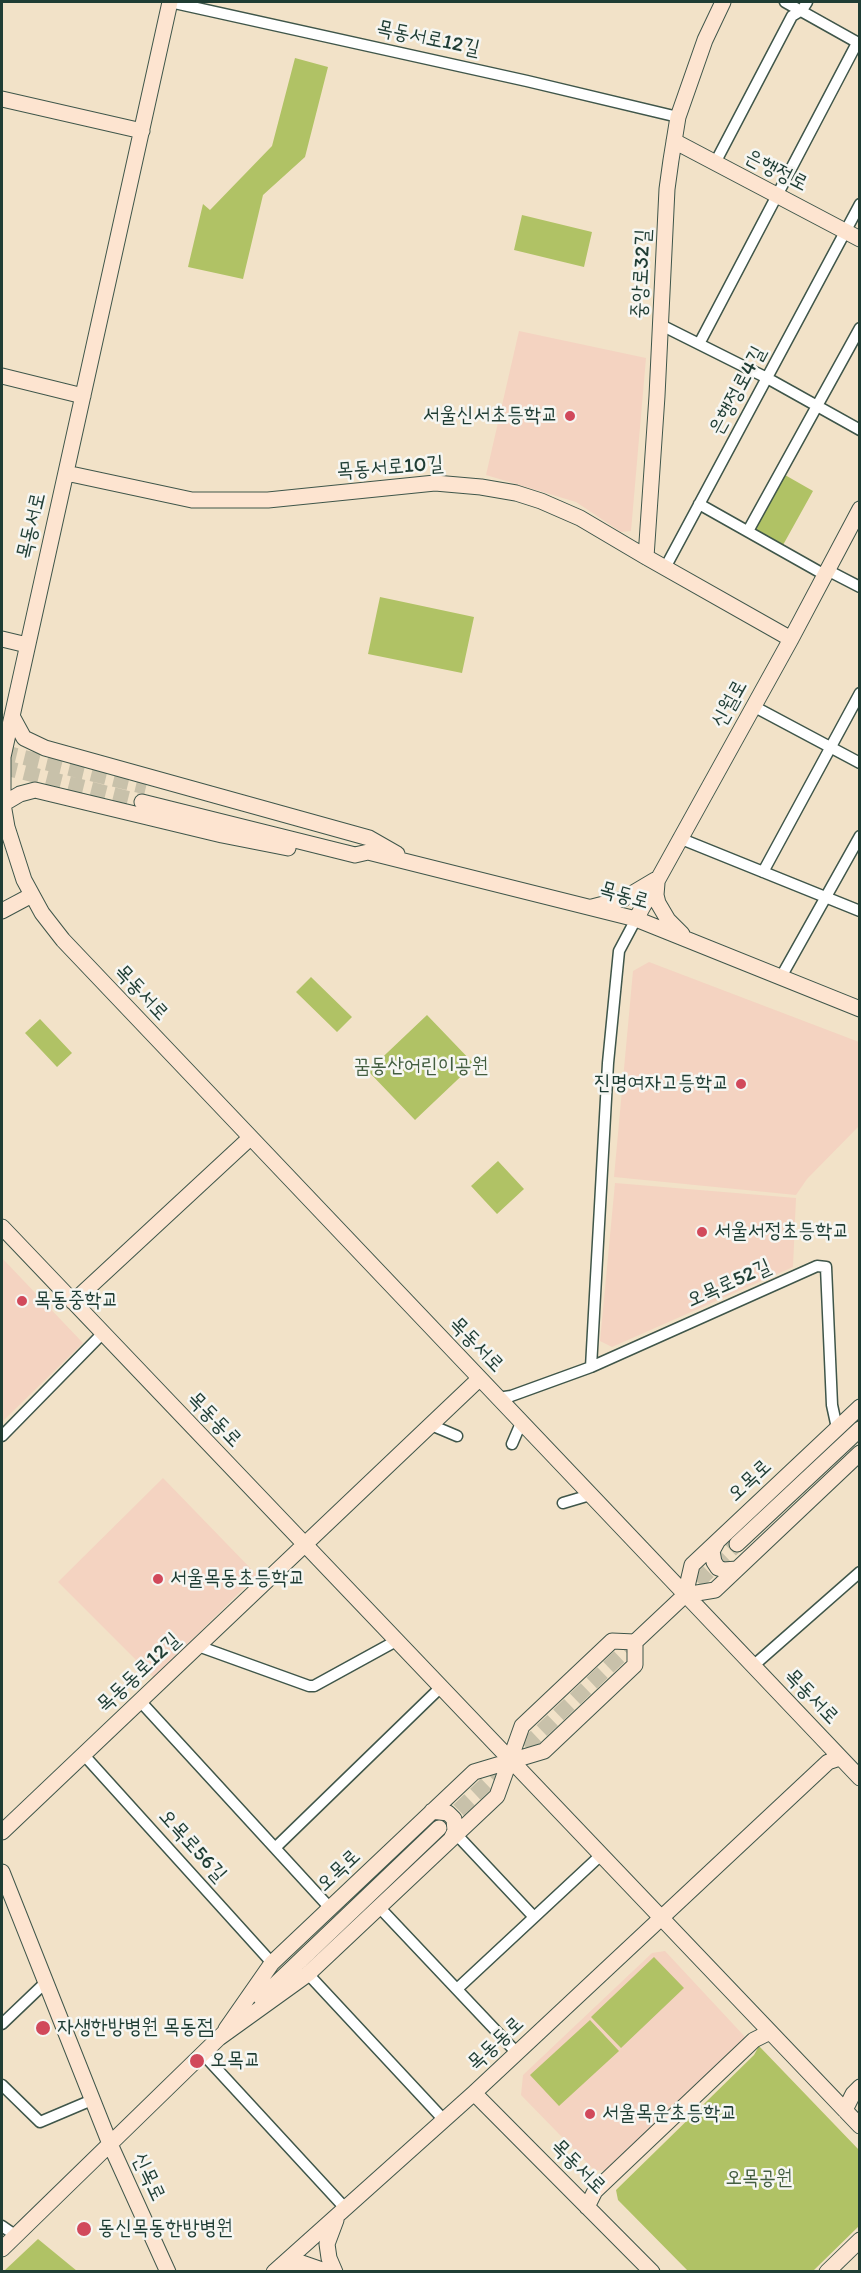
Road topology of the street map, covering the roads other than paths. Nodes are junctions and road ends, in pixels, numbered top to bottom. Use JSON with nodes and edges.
{"nodes":[{"id":1,"x":170,"y":2,"type":"edge"},
{"id":2,"x":723,"y":2,"type":"edge"},
{"id":3,"x":785,"y":2,"type":"edge"},
{"id":4,"x":805,"y":6,"type":"edge"},
{"id":5,"x":858,"y":43,"type":"edge"},
{"id":6,"x":2,"y":99,"type":"edge"},
{"id":7,"x":678,"y":117,"type":"junction"},
{"id":8,"x":142,"y":131,"type":"junction"},
{"id":9,"x":674,"y":141,"type":"junction"},
{"id":10,"x":715,"y":163,"type":"junction"},
{"id":11,"x":778,"y":195,"type":"junction"},
{"id":12,"x":860,"y":204,"type":"edge"},
{"id":13,"x":845,"y":231,"type":"junction"},
{"id":14,"x":860,"y":239,"type":"edge"},
{"id":15,"x":661,"y":325,"type":"junction"},
{"id":16,"x":860,"y":328,"type":"edge"},
{"id":17,"x":699,"y":344,"type":"junction"},
{"id":18,"x":2,"y":376,"type":"edge"},
{"id":19,"x":767,"y":378,"type":"junction"},
{"id":20,"x":83,"y":396,"type":"junction"},
{"id":21,"x":816,"y":406,"type":"junction"},
{"id":22,"x":860,"y":430,"type":"edge"},
{"id":23,"x":66,"y":474,"type":"junction"},
{"id":24,"x":699,"y":504,"type":"junction"},
{"id":25,"x":860,"y":509,"type":"edge"},
{"id":26,"x":748,"y":531,"type":"junction"},
{"id":27,"x":646,"y":557,"type":"junction"},
{"id":28,"x":665,"y":568,"type":"junction"},
{"id":29,"x":826,"y":572,"type":"junction"},
{"id":30,"x":860,"y":587,"type":"edge"},
{"id":31,"x":2,"y":639,"type":"edge"},
{"id":32,"x":791,"y":639,"type":"junction"},
{"id":33,"x":27,"y":645,"type":"junction"},
{"id":34,"x":860,"y":693,"type":"edge"},
{"id":35,"x":753,"y":706,"type":"junction"},
{"id":36,"x":12,"y":716,"type":"junction"},
{"id":37,"x":831,"y":747,"type":"junction"},
{"id":38,"x":860,"y":762,"type":"edge"},
{"id":39,"x":144,"y":794,"type":"tunnel mouth"},
{"id":40,"x":3,"y":804,"type":"edge"},
{"id":41,"x":860,"y":836,"type":"edge"},
{"id":42,"x":679,"y":838,"type":"junction"},
{"id":43,"x":410,"y":862,"type":"junction"},
{"id":44,"x":763,"y":872,"type":"junction"},
{"id":45,"x":658,"y":879,"type":"junction"},
{"id":46,"x":32,"y":895,"type":"junction"},
{"id":47,"x":825,"y":898,"type":"junction"},
{"id":48,"x":589,"y":907,"type":"junction"},
{"id":49,"x":2,"y":911,"type":"edge"},
{"id":50,"x":860,"y":912,"type":"edge"},
{"id":51,"x":636,"y":919,"type":"junction"},
{"id":52,"x":686,"y":939,"type":"junction"},
{"id":53,"x":781,"y":977,"type":"junction"},
{"id":54,"x":860,"y":1009,"type":"edge"},
{"id":55,"x":250,"y":1138,"type":"junction"},
{"id":56,"x":2,"y":1227,"type":"edge"},
{"id":57,"x":73,"y":1302,"type":"junction"},
{"id":58,"x":103,"y":1334,"type":"junction"},
{"id":59,"x":591,"y":1367,"type":"junction"},
{"id":60,"x":479,"y":1379,"type":"junction"},
{"id":61,"x":498,"y":1398,"type":"junction"},
{"id":62,"x":860,"y":1407,"type":"edge"},
{"id":63,"x":521,"y":1423,"type":"junction"},
{"id":64,"x":431,"y":1425,"type":"junction"},
{"id":65,"x":837,"y":1428,"type":"junction"},
{"id":66,"x":860,"y":1429,"type":"edge"},
{"id":67,"x":2,"y":1436,"type":"edge"},
{"id":68,"x":457,"y":1436,"type":"dead end"},
{"id":69,"x":512,"y":1444,"type":"dead end"},
{"id":70,"x":860,"y":1453,"type":"edge"},
{"id":71,"x":590,"y":1495,"type":"junction"},
{"id":72,"x":563,"y":1503,"type":"dead end"},
{"id":73,"x":717,"y":1542,"type":"junction"},
{"id":74,"x":737,"y":1544,"type":"tunnel mouth"},
{"id":75,"x":305,"y":1545,"type":"junction"},
{"id":76,"x":737,"y":1569,"type":"junction"},
{"id":77,"x":860,"y":1572,"type":"edge"},
{"id":78,"x":684,"y":1594,"type":"junction"},
{"id":79,"x":396,"y":1641,"type":"junction"},
{"id":80,"x":635,"y":1642,"type":"junction"},
{"id":81,"x":198,"y":1646,"type":"junction"},
{"id":82,"x":753,"y":1666,"type":"junction"},
{"id":83,"x":441,"y":1687,"type":"junction"},
{"id":84,"x":140,"y":1701,"type":"junction"},
{"id":85,"x":83,"y":1754,"type":"junction"},
{"id":86,"x":840,"y":1758,"type":"junction"},
{"id":87,"x":511,"y":1760,"type":"junction"},
{"id":88,"x":860,"y":1778,"type":"edge"},
{"id":89,"x":432,"y":1811,"type":"junction"},
{"id":90,"x":439,"y":1828,"type":"tunnel mouth"},
{"id":91,"x":2,"y":1832,"type":"edge"},
{"id":92,"x":454,"y":1836,"type":"junction"},
{"id":93,"x":275,"y":1848,"type":"junction"},
{"id":94,"x":601,"y":1855,"type":"junction"},
{"id":95,"x":2,"y":1872,"type":"edge"},
{"id":96,"x":379,"y":1907,"type":"junction"},
{"id":97,"x":330,"y":1908,"type":"junction"},
{"id":98,"x":534,"y":1917,"type":"junction"},
{"id":99,"x":660,"y":1917,"type":"junction"},
{"id":100,"x":272,"y":1963,"type":"junction"},
{"id":101,"x":308,"y":1974,"type":"junction"},
{"id":102,"x":46,"y":1982,"type":"junction"},
{"id":103,"x":457,"y":1989,"type":"junction"},
{"id":104,"x":2,"y":2024,"type":"edge"},
{"id":105,"x":770,"y":2032,"type":"junction"},
{"id":106,"x":219,"y":2038,"type":"junction"},
{"id":107,"x":517,"y":2053,"type":"junction"},
{"id":108,"x":203,"y":2054,"type":"junction"},
{"id":109,"x":2,"y":2085,"type":"edge"},
{"id":110,"x":860,"y":2087,"type":"edge"},
{"id":111,"x":474,"y":2093,"type":"junction"},
{"id":112,"x":92,"y":2100,"type":"junction"},
{"id":113,"x":845,"y":2110,"type":"junction"},
{"id":114,"x":444,"y":2120,"type":"junction"},
{"id":115,"x":860,"y":2126,"type":"edge"},
{"id":116,"x":110,"y":2144,"type":"junction"},
{"id":117,"x":351,"y":2203,"type":"junction"},
{"id":118,"x":587,"y":2206,"type":"junction"},
{"id":119,"x":2,"y":2226,"type":"edge"},
{"id":120,"x":15,"y":2235,"type":"junction"},
{"id":121,"x":860,"y":2240,"type":"edge"},
{"id":122,"x":2,"y":2249,"type":"edge"},
{"id":123,"x":276,"y":2270,"type":"edge"},
{"id":124,"x":651,"y":2270,"type":"edge"},
{"id":125,"x":168,"y":2271,"type":"edge"},
{"id":126,"x":328,"y":2271,"type":"edge"},
{"id":127,"x":335,"y":2271,"type":"edge"},
{"id":128,"x":827,"y":2271,"type":"edge"}],
"edges":[{"from":1,"to":7,"type":"street","name":"목동서로12길"},
{"from":1,"to":8,"type":"main road","name":"목동서로"},
{"from":2,"to":7,"type":"main road","name":"중앙로32길"},
{"from":3,"to":4,"type":"street"},
{"from":4,"to":5,"type":"street"},
{"from":4,"to":10,"type":"street"},
{"from":5,"to":11,"type":"street"},
{"from":6,"to":8,"type":"main road"},
{"from":7,"to":9,"type":"main road","name":"중앙로32길"},
{"from":8,"to":20,"type":"main road","name":"목동서로"},
{"from":9,"to":10,"type":"main road","name":"은행정로"},
{"from":9,"to":15,"type":"main road","name":"중앙로32길"},
{"from":10,"to":11,"type":"main road","name":"은행정로"},
{"from":11,"to":13,"type":"main road","name":"은행정로"},
{"from":11,"to":17,"type":"street"},
{"from":12,"to":13,"type":"street","name":"은행정로4길"},
{"from":13,"to":14,"type":"main road","name":"은행정로"},
{"from":13,"to":19,"type":"street","name":"은행정로4길"},
{"from":15,"to":17,"type":"street"},
{"from":15,"to":27,"type":"main road","name":"중앙로32길"},
{"from":16,"to":21,"type":"street"},
{"from":17,"to":19,"type":"street"},
{"from":18,"to":20,"type":"main road"},
{"from":19,"to":21,"type":"street"},
{"from":19,"to":24,"type":"street","name":"은행정로4길"},
{"from":20,"to":23,"type":"main road","name":"목동서로"},
{"from":21,"to":22,"type":"street"},
{"from":21,"to":26,"type":"street"},
{"from":23,"to":27,"type":"main road","name":"목동서로10길"},
{"from":23,"to":33,"type":"main road","name":"목동서로"},
{"from":24,"to":26,"type":"street"},
{"from":24,"to":28,"type":"street","name":"은행정로4길"},
{"from":25,"to":29,"type":"main road","name":"신월로"},
{"from":26,"to":29,"type":"street"},
{"from":27,"to":28,"type":"main road","name":"목동서로10길"},
{"from":28,"to":32,"type":"main road","name":"목동서로10길"},
{"from":29,"to":30,"type":"street"},
{"from":29,"to":32,"type":"main road","name":"신월로"},
{"from":31,"to":33,"type":"main road"},
{"from":32,"to":35,"type":"main road","name":"신월로"},
{"from":33,"to":36,"type":"main road","name":"목동서로"},
{"from":34,"to":37,"type":"street"},
{"from":35,"to":37,"type":"street"},
{"from":35,"to":42,"type":"main road","name":"신월로"},
{"from":36,"to":40,"type":"main road","name":"목동서로"},
{"from":36,"to":43,"type":"main road"},
{"from":37,"to":38,"type":"street"},
{"from":37,"to":44,"type":"street"},
{"from":39,"to":43,"type":"main road","name":"목동로"},
{"from":40,"to":43,"type":"main road"},
{"from":40,"to":46,"type":"main road","name":"목동서로"},
{"from":41,"to":47,"type":"street"},
{"from":42,"to":44,"type":"street"},
{"from":42,"to":45,"type":"main road","name":"신월로"},
{"from":43,"to":48,"type":"main road","name":"목동로"},
{"from":44,"to":47,"type":"street"},
{"from":45,"to":48,"type":"main road"},
{"from":45,"to":51,"type":"main road","name":"신월로"},
{"from":45,"to":52,"type":"main road"},
{"from":46,"to":49,"type":"main road"},
{"from":46,"to":55,"type":"main road","name":"목동서로"},
{"from":47,"to":50,"type":"street"},
{"from":47,"to":53,"type":"street"},
{"from":48,"to":51,"type":"main road","name":"목동로"},
{"from":51,"to":52,"type":"main road","name":"목동로"},
{"from":51,"to":59,"type":"street"},
{"from":52,"to":53,"type":"main road","name":"목동로"},
{"from":53,"to":54,"type":"main road","name":"목동로"},
{"from":55,"to":57,"type":"main road"},
{"from":55,"to":60,"type":"main road","name":"목동서로"},
{"from":56,"to":57,"type":"main road","name":"목동동로"},
{"from":57,"to":58,"type":"main road","name":"목동동로"},
{"from":58,"to":67,"type":"street"},
{"from":58,"to":75,"type":"main road","name":"목동동로"},
{"from":59,"to":61,"type":"street","name":"오목로52길"},
{"from":59,"to":65,"type":"street","name":"오목로52길"},
{"from":60,"to":61,"type":"main road","name":"목동서로"},
{"from":60,"to":64,"type":"main road","name":"목동동로12길"},
{"from":61,"to":63,"type":"main road","name":"목동서로"},
{"from":62,"to":65,"type":"main road","name":"오목로"},
{"from":63,"to":69,"type":"street"},
{"from":63,"to":71,"type":"main road","name":"목동서로"},
{"from":64,"to":68,"type":"street"},
{"from":64,"to":75,"type":"main road","name":"목동동로12길"},
{"from":65,"to":73,"type":"main road","name":"오목로"},
{"from":66,"to":74,"type":"main road","name":"오목로"},
{"from":70,"to":76,"type":"main road"},
{"from":71,"to":72,"type":"street"},
{"from":71,"to":78,"type":"main road","name":"목동서로"},
{"from":73,"to":76,"type":"main road"},
{"from":73,"to":78,"type":"main road","name":"오목로"},
{"from":75,"to":79,"type":"main road","name":"목동동로"},
{"from":75,"to":81,"type":"main road","name":"목동동로12길"},
{"from":76,"to":78,"type":"main road"},
{"from":77,"to":82,"type":"street"},
{"from":78,"to":80,"type":"main road"},
{"from":78,"to":82,"type":"main road","name":"목동서로"},
{"from":79,"to":81,"type":"street"},
{"from":79,"to":83,"type":"main road","name":"목동동로"},
{"from":80,"to":87,"type":"main road","name":"오목로"},
{"from":80,"to":87,"type":"main road","name":"오목로"},
{"from":81,"to":84,"type":"main road","name":"목동동로12길"},
{"from":82,"to":86,"type":"main road","name":"목동서로"},
{"from":83,"to":87,"type":"main road","name":"목동동로"},
{"from":83,"to":93,"type":"street"},
{"from":84,"to":85,"type":"main road","name":"목동동로12길"},
{"from":84,"to":93,"type":"street"},
{"from":85,"to":91,"type":"main road","name":"목동동로12길"},
{"from":85,"to":100,"type":"street","name":"오목로56길"},
{"from":86,"to":88,"type":"main road","name":"목동서로"},
{"from":86,"to":99,"type":"main road"},
{"from":87,"to":89,"type":"main road","name":"오목로"},
{"from":87,"to":92,"type":"main road","name":"오목로"},
{"from":87,"to":94,"type":"main road","name":"목동동로"},
{"from":89,"to":92,"type":"main road"},
{"from":89,"to":97,"type":"main road","name":"오목로"},
{"from":90,"to":106,"type":"main road","name":"오목로"},
{"from":92,"to":96,"type":"main road","name":"오목로"},
{"from":92,"to":98,"type":"street"},
{"from":93,"to":97,"type":"street"},
{"from":94,"to":98,"type":"street"},
{"from":94,"to":99,"type":"main road","name":"목동동로"},
{"from":95,"to":102,"type":"main road","name":"신목로"},
{"from":96,"to":101,"type":"main road","name":"오목로"},
{"from":96,"to":103,"type":"street"},
{"from":97,"to":100,"type":"main road","name":"오목로"},
{"from":98,"to":103,"type":"street"},
{"from":99,"to":105,"type":"main road","name":"목동동로"},
{"from":99,"to":107,"type":"main road","name":"목동동로"},
{"from":100,"to":106,"type":"main road","name":"오목로"},
{"from":101,"to":106,"type":"main road","name":"오목로"},
{"from":101,"to":114,"type":"street"},
{"from":102,"to":104,"type":"street"},
{"from":102,"to":112,"type":"main road","name":"신목로"},
{"from":103,"to":107,"type":"street"},
{"from":105,"to":113,"type":"main road","name":"목동동로"},
{"from":105,"to":118,"type":"main road"},
{"from":106,"to":108,"type":"main road","name":"오목로"},
{"from":107,"to":111,"type":"main road","name":"목동동로"},
{"from":108,"to":116,"type":"main road","name":"오목로"},
{"from":108,"to":117,"type":"street"},
{"from":109,"to":112,"type":"street"},
{"from":110,"to":113,"type":"main road"},
{"from":111,"to":114,"type":"main road","name":"목동동로"},
{"from":111,"to":118,"type":"main road","name":"목동서로"},
{"from":112,"to":116,"type":"main road","name":"신목로"},
{"from":113,"to":115,"type":"main road","name":"목동동로"},
{"from":114,"to":117,"type":"main road","name":"목동동로"},
{"from":116,"to":120,"type":"main road","name":"오목로"},
{"from":116,"to":125,"type":"main road","name":"신목로"},
{"from":117,"to":123,"type":"main road","name":"목동동로"},
{"from":117,"to":127,"type":"main road","name":"목동동로"},
{"from":118,"to":124,"type":"main road","name":"목동서로"},
{"from":119,"to":120,"type":"street"},
{"from":120,"to":122,"type":"main road","name":"오목로"},
{"from":121,"to":128,"type":"main road"},
{"from":123,"to":126,"type":"main road","name":"목동동로"}]}
